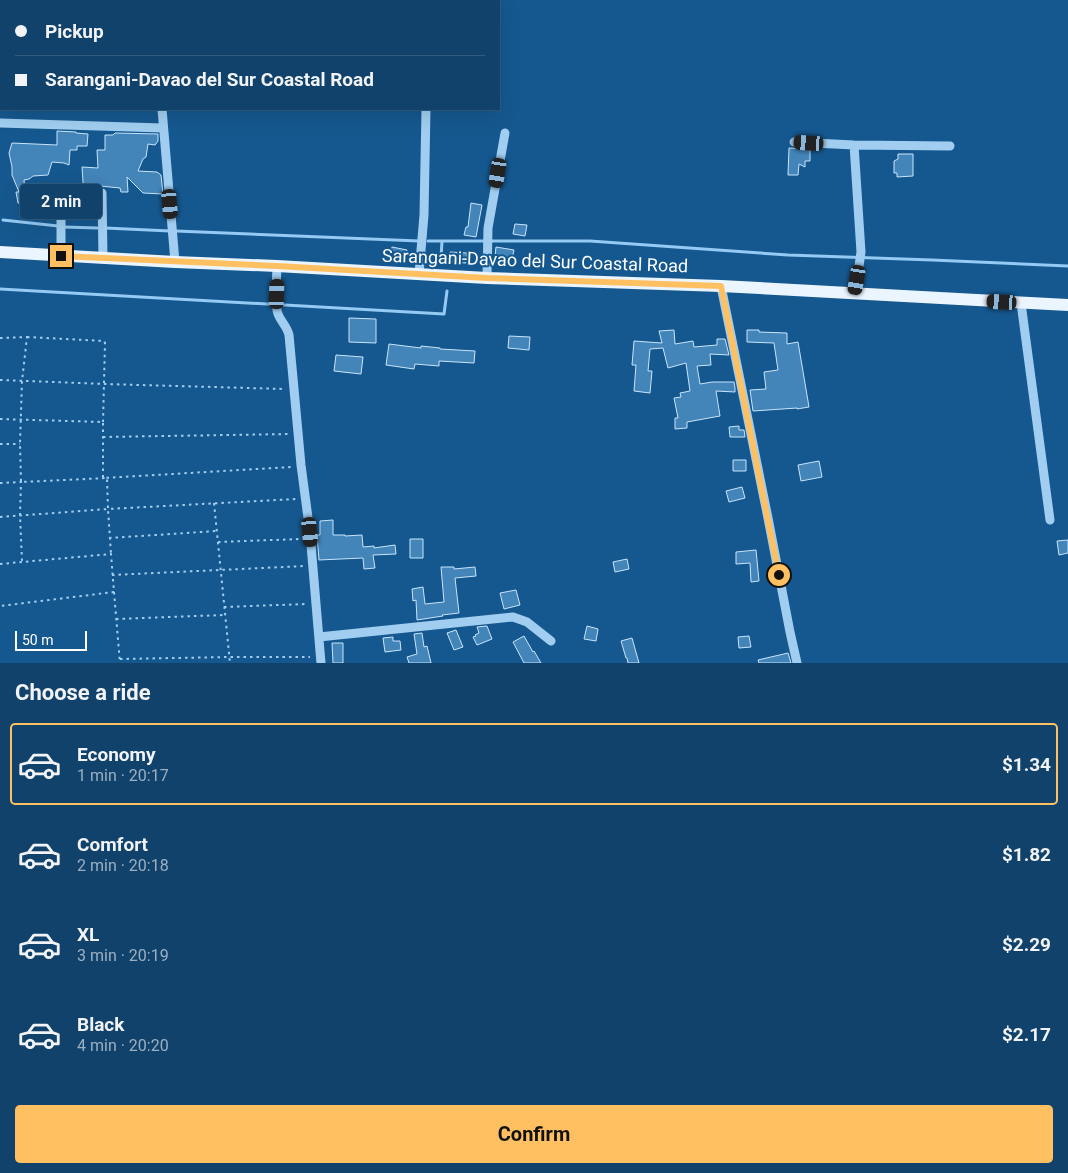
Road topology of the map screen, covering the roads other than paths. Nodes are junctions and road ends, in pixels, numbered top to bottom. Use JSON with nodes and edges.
{"nodes":[{"id":1,"x":162,"y":110,"type":"edge"},
{"id":2,"x":426,"y":110,"type":"edge"},
{"id":3,"x":0,"y":123,"type":"edge"},
{"id":4,"x":164,"y":128,"type":"junction"},
{"id":5,"x":505,"y":133,"type":"dead end"},
{"id":6,"x":794,"y":142,"type":"dead end"},
{"id":7,"x":854,"y":145,"type":"junction"},
{"id":8,"x":950,"y":146,"type":"dead end"},
{"id":9,"x":61,"y":191,"type":"dead end"},
{"id":10,"x":102,"y":193,"type":"dead end"},
{"id":11,"x":0,"y":252,"type":"edge"},
{"id":12,"x":61,"y":256,"type":"junction"},
{"id":13,"x":103,"y":258,"type":"junction"},
{"id":14,"x":175,"y":262,"type":"junction"},
{"id":15,"x":277,"y":266,"type":"junction"},
{"id":16,"x":419,"y":274,"type":"junction"},
{"id":17,"x":487,"y":278,"type":"junction"},
{"id":18,"x":721,"y":286,"type":"junction"},
{"id":19,"x":854,"y":294,"type":"junction"},
{"id":20,"x":1021,"y":303,"type":"junction"},
{"id":21,"x":1068,"y":305,"type":"edge"},
{"id":22,"x":1050,"y":520,"type":"dead end"},
{"id":23,"x":319,"y":637,"type":"junction"},
{"id":24,"x":551,"y":641,"type":"dead end"},
{"id":25,"x":321,"y":663,"type":"edge"},
{"id":26,"x":797,"y":663,"type":"edge"}],
"edges":[{"from":1,"to":4,"type":"street"},
{"from":2,"to":16,"type":"street"},
{"from":3,"to":4,"type":"street"},
{"from":4,"to":14,"type":"street"},
{"from":5,"to":17,"type":"street"},
{"from":6,"to":7,"type":"street"},
{"from":7,"to":8,"type":"street"},
{"from":7,"to":19,"type":"street"},
{"from":9,"to":12,"type":"street"},
{"from":10,"to":13,"type":"street"},
{"from":11,"to":12,"type":"main road","name":"Sarangani-Davao del Sur Coastal Road"},
{"from":12,"to":13,"type":"main road","name":"Sarangani-Davao del Sur Coastal Road"},
{"from":13,"to":14,"type":"main road","name":"Sarangani-Davao del Sur Coastal Road"},
{"from":14,"to":15,"type":"main road","name":"Sarangani-Davao del Sur Coastal Road"},
{"from":15,"to":16,"type":"main road","name":"Sarangani-Davao del Sur Coastal Road"},
{"from":15,"to":23,"type":"street"},
{"from":16,"to":17,"type":"main road","name":"Sarangani-Davao del Sur Coastal Road"},
{"from":17,"to":18,"type":"main road","name":"Sarangani-Davao del Sur Coastal Road"},
{"from":18,"to":19,"type":"main road","name":"Sarangani-Davao del Sur Coastal Road"},
{"from":18,"to":26,"type":"street"},
{"from":19,"to":20,"type":"main road","name":"Sarangani-Davao del Sur Coastal Road"},
{"from":20,"to":21,"type":"main road","name":"Sarangani-Davao del Sur Coastal Road"},
{"from":20,"to":22,"type":"street"},
{"from":23,"to":24,"type":"street"},
{"from":23,"to":25,"type":"street"}]}
